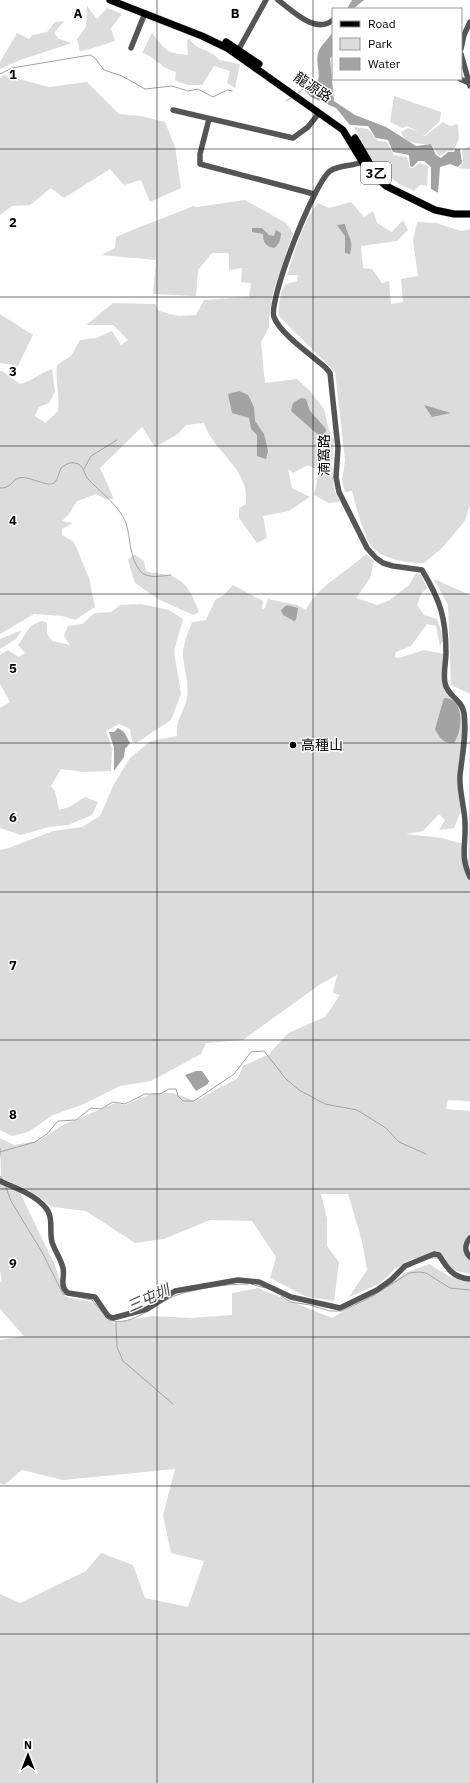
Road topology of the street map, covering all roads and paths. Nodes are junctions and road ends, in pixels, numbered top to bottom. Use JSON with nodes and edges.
{"nodes":[{"id":1,"x":110,"y":0,"type":"edge"},
{"id":2,"x":123,"y":0,"type":"edge"},
{"id":3,"x":266,"y":0,"type":"edge"},
{"id":4,"x":278,"y":0,"type":"edge"},
{"id":5,"x":145,"y":13,"type":"junction"},
{"id":6,"x":332,"y":21,"type":"edge"},
{"id":7,"x":470,"y":22,"type":"edge"},
{"id":8,"x":462,"y":44,"type":"edge"},
{"id":9,"x":131,"y":48,"type":"dead end"},
{"id":10,"x":234,"y":52,"type":"junction"},
{"id":11,"x":462,"y":57,"type":"edge"},
{"id":12,"x":470,"y":85,"type":"edge"},
{"id":13,"x":306,"y":101,"type":"junction"},
{"id":14,"x":173,"y":110,"type":"dead end"},
{"id":15,"x":319,"y":112,"type":"junction"},
{"id":16,"x":209,"y":118,"type":"junction"},
{"id":17,"x":364,"y":161,"type":"junction"},
{"id":18,"x":314,"y":194,"type":"junction"},
{"id":19,"x":470,"y":210,"type":"edge"},
{"id":20,"x":470,"y":214,"type":"edge"},
{"id":21,"x":470,"y":877,"type":"edge"},
{"id":22,"x":0,"y":1182,"type":"edge"},
{"id":23,"x":470,"y":1238,"type":"edge"},
{"id":24,"x":470,"y":1257,"type":"edge"},
{"id":25,"x":470,"y":1279,"type":"edge"}],
"edges":[{"from":1,"to":5,"type":"main road","number":"3乙"},
{"from":2,"to":10,"type":"main road","number":"3乙"},
{"from":3,"to":10,"type":"street"},
{"from":4,"to":6,"type":"street"},
{"from":5,"to":9,"type":"street"},
{"from":5,"to":10,"type":"main road","number":"3乙"},
{"from":7,"to":8,"type":"street"},
{"from":10,"to":13,"type":"main road","number":"3乙"},
{"from":11,"to":12,"type":"street"},
{"from":13,"to":15,"type":"main road","number":"3乙"},
{"from":13,"to":17,"type":"main road","name":"龍源路","number":"3乙"},
{"from":14,"to":16,"type":"street"},
{"from":15,"to":16,"type":"street"},
{"from":15,"to":17,"type":"main road","number":"3乙"},
{"from":16,"to":18,"type":"street"},
{"from":17,"to":18,"type":"street","name":"湳窩路"},
{"from":17,"to":19,"type":"main road","name":"龍源路","number":"3乙"},
{"from":17,"to":20,"type":"main road","number":"3乙"},
{"from":18,"to":21,"type":"street","name":"湳窩路"},
{"from":22,"to":25,"type":"street"},
{"from":23,"to":24,"type":"street"}]}
